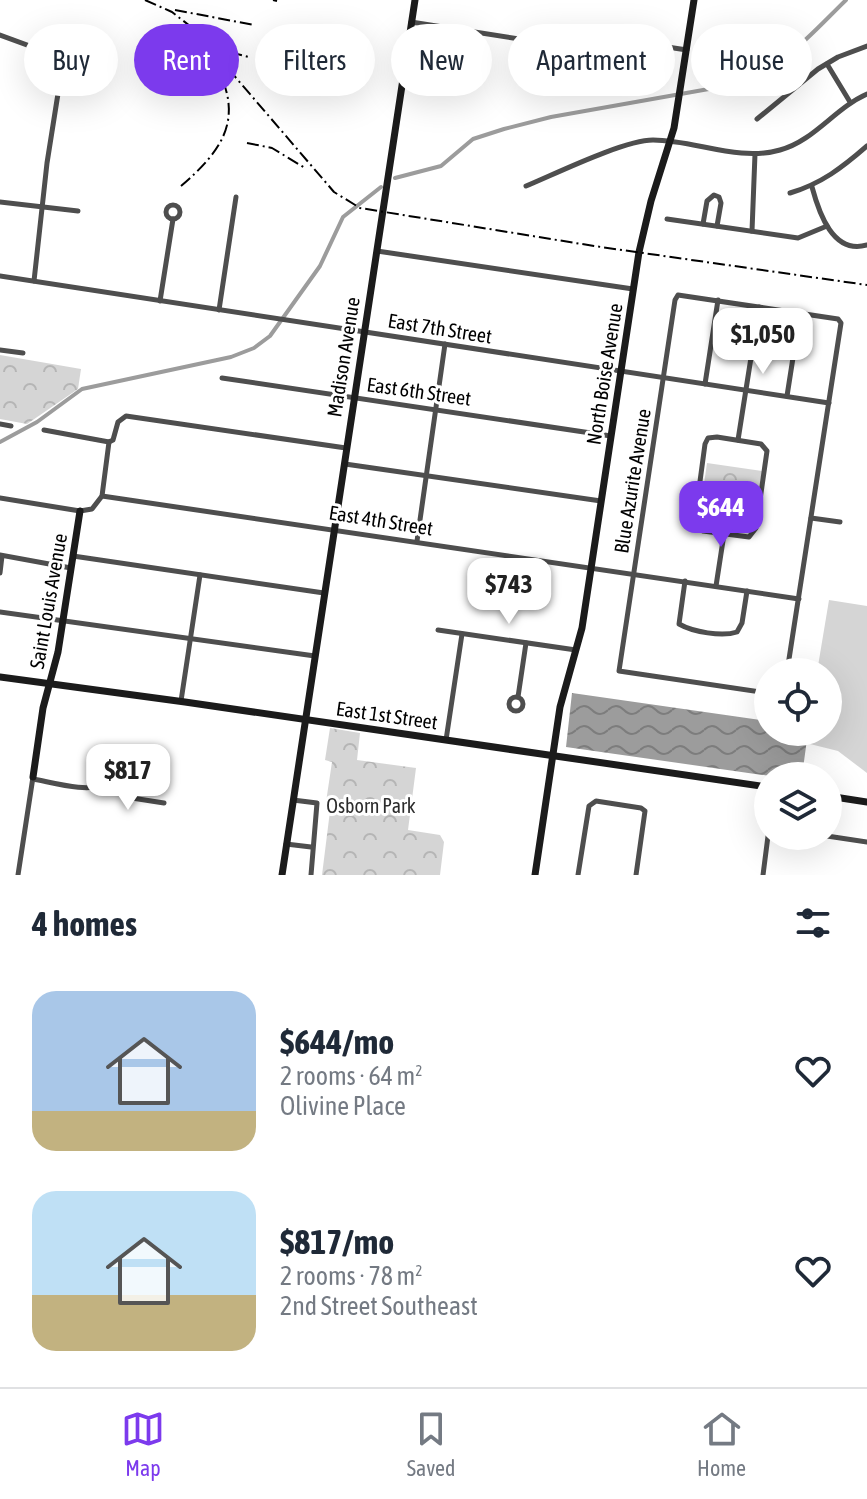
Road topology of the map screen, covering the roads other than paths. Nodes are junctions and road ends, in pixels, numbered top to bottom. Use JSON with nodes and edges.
{"nodes":[{"id":1,"x":415,"y":0,"type":"edge"},
{"id":2,"x":694,"y":0,"type":"edge"},
{"id":3,"x":411,"y":22,"type":"junction"},
{"id":4,"x":0,"y":35,"type":"edge"},
{"id":5,"x":508,"y":37,"type":"edge"},
{"id":6,"x":867,"y":46,"type":"edge"},
{"id":7,"x":675,"y":48,"type":"edge"},
{"id":8,"x":687,"y":50,"type":"junction"},
{"id":9,"x":827,"y":64,"type":"junction"},
{"id":10,"x":867,"y":94,"type":"edge"},
{"id":11,"x":850,"y":102,"type":"junction"},
{"id":12,"x":757,"y":119,"type":"dead end"},
{"id":13,"x":670,"y":141,"type":"junction"},
{"id":14,"x":867,"y":146,"type":"edge"},
{"id":15,"x":755,"y":154,"type":"junction"},
{"id":16,"x":526,"y":186,"type":"dead end"},
{"id":17,"x":812,"y":187,"type":"junction"},
{"id":18,"x":790,"y":193,"type":"dead end"},
{"id":19,"x":236,"y":197,"type":"dead end"},
{"id":20,"x":0,"y":202,"type":"edge"},
{"id":21,"x":41,"y":207,"type":"junction"},
{"id":22,"x":78,"y":211,"type":"dead end"},
{"id":23,"x":173,"y":219,"type":"dead end"},
{"id":24,"x":667,"y":219,"type":"dead end"},
{"id":25,"x":703,"y":224,"type":"junction"},
{"id":26,"x":717,"y":226,"type":"junction"},
{"id":27,"x":827,"y":226,"type":"junction"},
{"id":28,"x":752,"y":231,"type":"junction"},
{"id":29,"x":867,"y":245,"type":"edge"},
{"id":30,"x":376,"y":251,"type":"junction"},
{"id":31,"x":0,"y":276,"type":"edge"},
{"id":32,"x":34,"y":281,"type":"junction"},
{"id":33,"x":633,"y":289,"type":"junction"},
{"id":34,"x":718,"y":300,"type":"junction"},
{"id":35,"x":160,"y":301,"type":"junction"},
{"id":36,"x":759,"y":307,"type":"junction"},
{"id":37,"x":219,"y":310,"type":"junction"},
{"id":38,"x":800,"y":313,"type":"junction"},
{"id":39,"x":363,"y":333,"type":"junction"},
{"id":40,"x":445,"y":344,"type":"junction"},
{"id":41,"x":0,"y":350,"type":"edge"},
{"id":42,"x":23,"y":353,"type":"dead end"},
{"id":43,"x":621,"y":371,"type":"junction"},
{"id":44,"x":222,"y":378,"type":"dead end"},
{"id":45,"x":664,"y":378,"type":"junction"},
{"id":46,"x":705,"y":384,"type":"junction"},
{"id":47,"x":746,"y":390,"type":"junction"},
{"id":48,"x":787,"y":396,"type":"junction"},
{"id":49,"x":353,"y":398,"type":"junction"},
{"id":50,"x":829,"y":403,"type":"junction"},
{"id":51,"x":435,"y":410,"type":"junction"},
{"id":52,"x":0,"y":424,"type":"edge"},
{"id":53,"x":11,"y":426,"type":"dead end"},
{"id":54,"x":44,"y":430,"type":"dead end"},
{"id":55,"x":611,"y":436,"type":"junction"},
{"id":56,"x":738,"y":440,"type":"junction"},
{"id":57,"x":109,"y":442,"type":"junction"},
{"id":58,"x":346,"y":448,"type":"junction"},
{"id":59,"x":343,"y":464,"type":"junction"},
{"id":60,"x":426,"y":475,"type":"junction"},
{"id":61,"x":102,"y":496,"type":"junction"},
{"id":62,"x":0,"y":498,"type":"edge"},
{"id":63,"x":601,"y":501,"type":"junction"},
{"id":64,"x":80,"y":511,"type":"junction"},
{"id":65,"x":811,"y":518,"type":"junction"},
{"id":66,"x":840,"y":522,"type":"dead end"},
{"id":67,"x":334,"y":529,"type":"junction"},
{"id":68,"x":724,"y":534,"type":"junction"},
{"id":69,"x":417,"y":541,"type":"junction"},
{"id":70,"x":1,"y":556,"type":"edge"},
{"id":71,"x":73,"y":556,"type":"junction"},
{"id":72,"x":591,"y":567,"type":"junction"},
{"id":73,"x":71,"y":568,"type":"junction"},
{"id":74,"x":0,"y":573,"type":"edge"},
{"id":75,"x":634,"y":574,"type":"junction"},
{"id":76,"x":200,"y":575,"type":"junction"},
{"id":77,"x":685,"y":581,"type":"junction"},
{"id":78,"x":716,"y":586,"type":"junction"},
{"id":79,"x":747,"y":591,"type":"junction"},
{"id":80,"x":324,"y":593,"type":"junction"},
{"id":81,"x":799,"y":599,"type":"junction"},
{"id":82,"x":0,"y":612,"type":"edge"},
{"id":83,"x":63,"y":620,"type":"junction"},
{"id":84,"x":438,"y":630,"type":"dead end"},
{"id":85,"x":462,"y":634,"type":"junction"},
{"id":86,"x":190,"y":638,"type":"junction"},
{"id":87,"x":526,"y":643,"type":"junction"},
{"id":88,"x":576,"y":650,"type":"junction"},
{"id":89,"x":315,"y":656,"type":"junction"},
{"id":90,"x":789,"y":658,"type":"edge"},
{"id":91,"x":0,"y":677,"type":"edge"},
{"id":92,"x":49,"y":684,"type":"junction"},
{"id":93,"x":754,"y":691,"type":"edge"},
{"id":94,"x":518,"y":697,"type":"dead end"},
{"id":95,"x":181,"y":701,"type":"junction"},
{"id":96,"x":306,"y":719,"type":"junction"},
{"id":97,"x":446,"y":740,"type":"junction"},
{"id":98,"x":553,"y":755,"type":"junction"},
{"id":99,"x":141,"y":767,"type":"dead end"},
{"id":100,"x":33,"y":778,"type":"junction"},
{"id":101,"x":115,"y":781,"type":"junction"},
{"id":102,"x":754,"y":785,"type":"edge"},
{"id":103,"x":842,"y":798,"type":"edge"},
{"id":104,"x":293,"y":800,"type":"junction"},
{"id":105,"x":867,"y":802,"type":"edge"},
{"id":106,"x":164,"y":803,"type":"dead end"},
{"id":107,"x":842,"y":838,"type":"edge"},
{"id":108,"x":867,"y":842,"type":"edge"},
{"id":109,"x":286,"y":844,"type":"junction"},
{"id":110,"x":311,"y":847,"type":"junction"},
{"id":111,"x":766,"y":850,"type":"edge"},
{"id":112,"x":18,"y":875,"type":"edge"},
{"id":113,"x":282,"y":875,"type":"edge"},
{"id":114,"x":311,"y":875,"type":"edge"},
{"id":115,"x":535,"y":875,"type":"edge"},
{"id":116,"x":578,"y":875,"type":"edge"},
{"id":117,"x":636,"y":875,"type":"edge"},
{"id":118,"x":763,"y":875,"type":"edge"}],
"edges":[{"from":1,"to":3,"type":"main road","name":"Madison Avenue"},
{"from":2,"to":8,"type":"main road","name":"North Boise Avenue"},
{"from":3,"to":5,"type":"street"},
{"from":3,"to":30,"type":"main road","name":"Madison Avenue"},
{"from":4,"to":21,"type":"street"},
{"from":6,"to":9,"type":"street"},
{"from":7,"to":8,"type":"street"},
{"from":8,"to":13,"type":"main road","name":"North Boise Avenue"},
{"from":9,"to":11,"type":"street"},
{"from":9,"to":12,"type":"street"},
{"from":10,"to":11,"type":"street"},
{"from":11,"to":15,"type":"street"},
{"from":13,"to":15,"type":"street"},
{"from":13,"to":16,"type":"street"},
{"from":13,"to":33,"type":"main road","name":"North Boise Avenue"},
{"from":14,"to":17,"type":"street"},
{"from":15,"to":28,"type":"street"},
{"from":17,"to":18,"type":"street"},
{"from":17,"to":27,"type":"street"},
{"from":19,"to":37,"type":"street"},
{"from":20,"to":21,"type":"street"},
{"from":21,"to":22,"type":"street"},
{"from":21,"to":32,"type":"street"},
{"from":23,"to":35,"type":"street"},
{"from":24,"to":25,"type":"street"},
{"from":25,"to":26,"type":"street"},
{"from":25,"to":26,"type":"street"},
{"from":26,"to":28,"type":"street"},
{"from":27,"to":28,"type":"street"},
{"from":27,"to":29,"type":"street"},
{"from":30,"to":33,"type":"street"},
{"from":30,"to":39,"type":"main road","name":"Madison Avenue"},
{"from":31,"to":32,"type":"street","name":"East 7th Street"},
{"from":32,"to":35,"type":"street","name":"East 7th Street"},
{"from":33,"to":43,"type":"main road","name":"North Boise Avenue"},
{"from":34,"to":36,"type":"street"},
{"from":34,"to":45,"type":"street","name":"Blue Azurite Avenue"},
{"from":34,"to":46,"type":"street"},
{"from":35,"to":37,"type":"street","name":"East 7th Street"},
{"from":36,"to":38,"type":"street"},
{"from":36,"to":47,"type":"street"},
{"from":37,"to":39,"type":"street","name":"East 7th Street"},
{"from":38,"to":48,"type":"street"},
{"from":38,"to":50,"type":"street"},
{"from":39,"to":40,"type":"street","name":"East 7th Street"},
{"from":39,"to":49,"type":"main road","name":"Madison Avenue"},
{"from":40,"to":43,"type":"street","name":"East 7th Street"},
{"from":40,"to":51,"type":"street"},
{"from":41,"to":42,"type":"street"},
{"from":43,"to":45,"type":"street","name":"East 7th Street"},
{"from":43,"to":55,"type":"main road","name":"North Boise Avenue"},
{"from":44,"to":49,"type":"street","name":"East 6th Street"},
{"from":45,"to":46,"type":"street","name":"East 7th Street"},
{"from":45,"to":75,"type":"street","name":"Blue Azurite Avenue"},
{"from":46,"to":47,"type":"street","name":"East 7th Street"},
{"from":47,"to":48,"type":"street","name":"East 7th Street"},
{"from":47,"to":56,"type":"street"},
{"from":48,"to":50,"type":"street","name":"East 7th Street"},
{"from":49,"to":51,"type":"street","name":"East 6th Street"},
{"from":49,"to":58,"type":"main road","name":"Madison Avenue"},
{"from":50,"to":65,"type":"street"},
{"from":51,"to":55,"type":"street","name":"East 6th Street"},
{"from":51,"to":60,"type":"street"},
{"from":52,"to":53,"type":"street"},
{"from":54,"to":57,"type":"street"},
{"from":55,"to":63,"type":"main road","name":"North Boise Avenue"},
{"from":56,"to":68,"type":"street"},
{"from":56,"to":68,"type":"street"},
{"from":57,"to":58,"type":"street"},
{"from":57,"to":61,"type":"street"},
{"from":58,"to":59,"type":"main road","name":"Madison Avenue"},
{"from":59,"to":60,"type":"street"},
{"from":59,"to":67,"type":"main road","name":"Madison Avenue"},
{"from":60,"to":63,"type":"street"},
{"from":60,"to":69,"type":"street"},
{"from":61,"to":64,"type":"street","name":"Saint Louis Avenue"},
{"from":61,"to":67,"type":"street","name":"East 4th Street"},
{"from":62,"to":64,"type":"street"},
{"from":63,"to":72,"type":"main road","name":"North Boise Avenue"},
{"from":64,"to":71,"type":"main road","name":"Saint Louis Avenue"},
{"from":65,"to":66,"type":"street"},
{"from":65,"to":81,"type":"street"},
{"from":67,"to":69,"type":"street","name":"East 4th Street"},
{"from":67,"to":80,"type":"main road","name":"Madison Avenue"},
{"from":68,"to":78,"type":"street"},
{"from":69,"to":72,"type":"street","name":"East 4th Street"},
{"from":70,"to":73,"type":"street"},
{"from":70,"to":74,"type":"street"},
{"from":71,"to":73,"type":"main road","name":"Saint Louis Avenue"},
{"from":71,"to":76,"type":"street"},
{"from":72,"to":75,"type":"street","name":"East 4th Street"},
{"from":72,"to":88,"type":"main road","name":"North Boise Avenue"},
{"from":73,"to":83,"type":"main road","name":"Saint Louis Avenue"},
{"from":75,"to":77,"type":"street","name":"East 4th Street"},
{"from":75,"to":93,"type":"street","name":"Blue Azurite Avenue"},
{"from":76,"to":80,"type":"street"},
{"from":76,"to":86,"type":"street"},
{"from":77,"to":78,"type":"street","name":"East 4th Street"},
{"from":77,"to":79,"type":"street"},
{"from":78,"to":79,"type":"street","name":"East 4th Street"},
{"from":79,"to":81,"type":"street","name":"East 4th Street"},
{"from":80,"to":89,"type":"main road","name":"Madison Avenue"},
{"from":81,"to":90,"type":"street"},
{"from":82,"to":83,"type":"street"},
{"from":83,"to":86,"type":"street"},
{"from":83,"to":92,"type":"main road","name":"Saint Louis Avenue"},
{"from":84,"to":85,"type":"street"},
{"from":85,"to":87,"type":"street"},
{"from":85,"to":97,"type":"street"},
{"from":86,"to":89,"type":"street"},
{"from":86,"to":95,"type":"street"},
{"from":87,"to":88,"type":"street"},
{"from":87,"to":94,"type":"street"},
{"from":88,"to":98,"type":"main road","name":"North Boise Avenue"},
{"from":89,"to":96,"type":"main road","name":"Madison Avenue"},
{"from":91,"to":92,"type":"main road","name":"East 1st Street"},
{"from":92,"to":95,"type":"main road","name":"East 1st Street"},
{"from":92,"to":100,"type":"main road","name":"Saint Louis Avenue"},
{"from":95,"to":96,"type":"main road","name":"East 1st Street"},
{"from":96,"to":97,"type":"main road","name":"East 1st Street"},
{"from":96,"to":104,"type":"main road","name":"Madison Avenue"},
{"from":97,"to":98,"type":"main road","name":"East 1st Street"},
{"from":98,"to":102,"type":"main road","name":"East 1st Street"},
{"from":98,"to":115,"type":"main road","name":"North Boise Avenue"},
{"from":99,"to":101,"type":"street"},
{"from":100,"to":101,"type":"street"},
{"from":100,"to":112,"type":"street"},
{"from":101,"to":106,"type":"street"},
{"from":103,"to":105,"type":"main road"},
{"from":104,"to":109,"type":"main road","name":"Madison Avenue"},
{"from":104,"to":110,"type":"street"},
{"from":107,"to":108,"type":"street"},
{"from":109,"to":110,"type":"street"},
{"from":109,"to":113,"type":"main road","name":"Madison Avenue"},
{"from":110,"to":114,"type":"street"},
{"from":111,"to":118,"type":"street"},
{"from":116,"to":117,"type":"street"}]}
